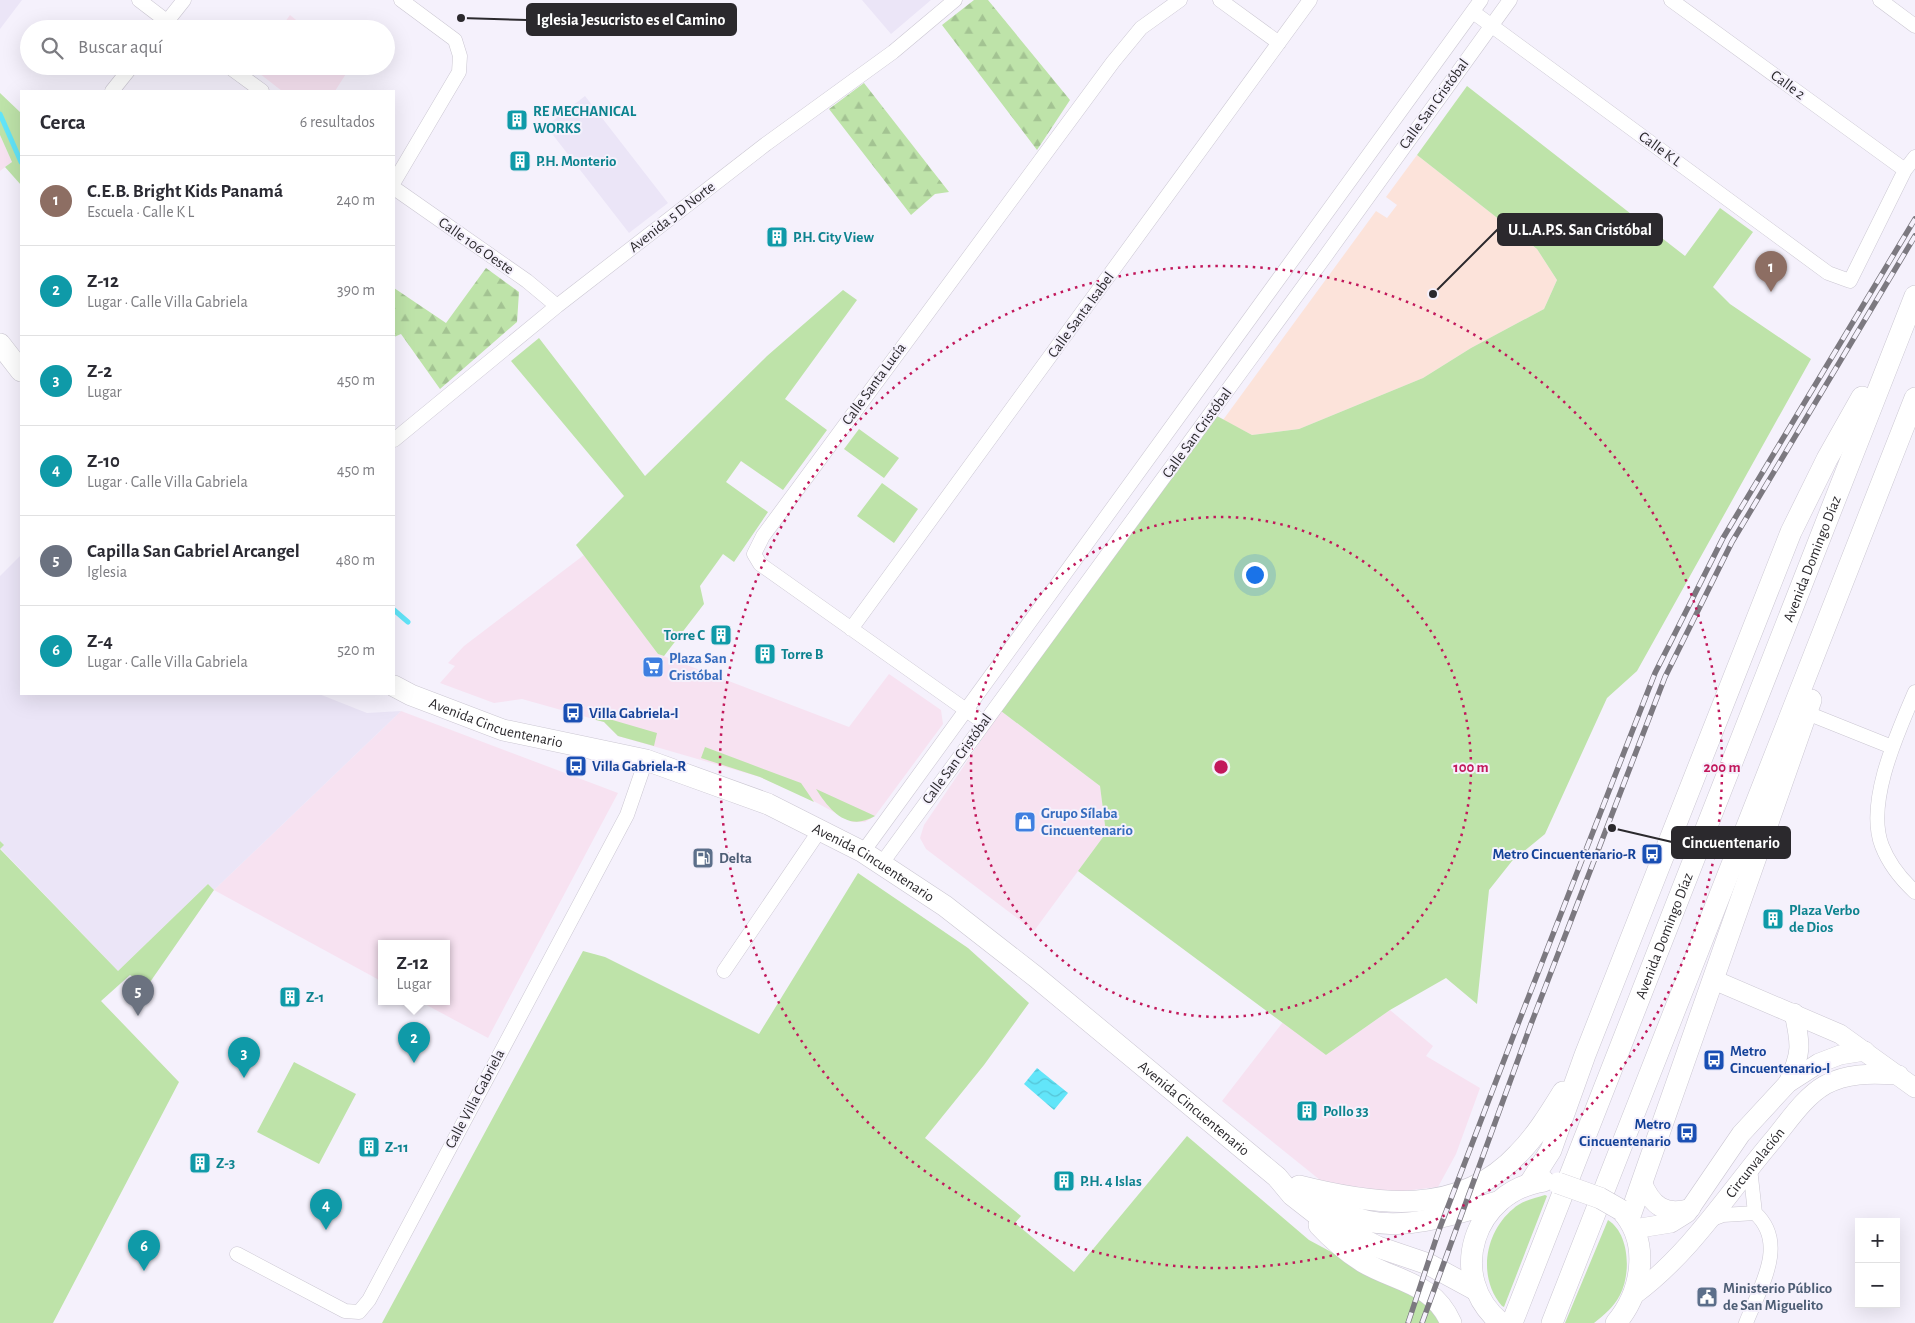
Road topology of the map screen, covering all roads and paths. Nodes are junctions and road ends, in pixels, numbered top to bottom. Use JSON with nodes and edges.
{"nodes":[{"id":1,"x":139,"y":0,"type":"edge"},
{"id":2,"x":184,"y":0,"type":"edge"},
{"id":3,"x":401,"y":0,"type":"edge"},
{"id":4,"x":955,"y":0,"type":"edge"},
{"id":5,"x":1180,"y":0,"type":"edge"},
{"id":6,"x":1220,"y":0,"type":"edge"},
{"id":7,"x":1310,"y":0,"type":"edge"},
{"id":8,"x":1481,"y":0,"type":"edge"},
{"id":9,"x":1510,"y":0,"type":"edge"},
{"id":10,"x":1671,"y":0,"type":"edge"},
{"id":11,"x":1880,"y":0,"type":"edge"},
{"id":12,"x":1472,"y":12,"type":"junction"},
{"id":13,"x":161,"y":20,"type":"edge"},
{"id":14,"x":172,"y":20,"type":"edge"},
{"id":15,"x":1491,"y":25,"type":"junction"},
{"id":16,"x":1915,"y":26,"type":"edge"},
{"id":17,"x":1280,"y":42,"type":"junction"},
{"id":18,"x":125,"y":75,"type":"edge"},
{"id":19,"x":240,"y":75,"type":"edge"},
{"id":20,"x":113,"y":90,"type":"edge"},
{"id":21,"x":261,"y":90,"type":"edge"},
{"id":22,"x":1915,"y":157,"type":"edge"},
{"id":23,"x":1905,"y":170,"type":"junction"},
{"id":24,"x":395,"y":180,"type":"edge"},
{"id":25,"x":395,"y":189,"type":"edge"},
{"id":26,"x":1915,"y":296,"type":"edge"},
{"id":27,"x":557,"y":306,"type":"junction"},
{"id":28,"x":1902,"y":325,"type":"junction"},
{"id":29,"x":0,"y":344,"type":"edge"},
{"id":30,"x":20,"y":370,"type":"edge"},
{"id":31,"x":1913,"y":402,"type":"edge"},
{"id":32,"x":395,"y":439,"type":"edge"},
{"id":33,"x":851,"y":629,"type":"junction"},
{"id":34,"x":395,"y":687,"type":"edge"},
{"id":35,"x":1915,"y":692,"type":"edge"},
{"id":36,"x":966,"y":710,"type":"junction"},
{"id":37,"x":1807,"y":713,"type":"junction"},
{"id":38,"x":984,"y":722,"type":"junction"},
{"id":39,"x":1892,"y":747,"type":"junction"},
{"id":40,"x":646,"y":760,"type":"junction"},
{"id":41,"x":820,"y":830,"type":"junction"},
{"id":42,"x":863,"y":852,"type":"junction"},
{"id":43,"x":882,"y":863,"type":"junction"},
{"id":44,"x":1915,"y":892,"type":"edge"},
{"id":45,"x":724,"y":971,"type":"dead end"},
{"id":46,"x":1714,"y":980,"type":"junction"},
{"id":47,"x":1794,"y":1013,"type":"junction"},
{"id":48,"x":1865,"y":1051,"type":"junction"},
{"id":49,"x":1585,"y":1055,"type":"junction"},
{"id":50,"x":1899,"y":1075,"type":"junction"},
{"id":51,"x":1788,"y":1083,"type":"junction"},
{"id":52,"x":1915,"y":1088,"type":"edge"},
{"id":53,"x":1750,"y":1168,"type":"junction"},
{"id":54,"x":1642,"y":1182,"type":"junction"},
{"id":55,"x":1530,"y":1183,"type":"junction"},
{"id":56,"x":1295,"y":1190,"type":"junction"},
{"id":57,"x":1497,"y":1202,"type":"junction"},
{"id":58,"x":1692,"y":1208,"type":"junction"},
{"id":59,"x":1755,"y":1213,"type":"junction"},
{"id":60,"x":1628,"y":1219,"type":"junction"},
{"id":61,"x":1710,"y":1220,"type":"junction"},
{"id":62,"x":237,"y":1254,"type":"dead end"},
{"id":63,"x":1476,"y":1290,"type":"junction"},
{"id":64,"x":1634,"y":1295,"type":"junction"},
{"id":65,"x":1495,"y":1319,"type":"edge"},
{"id":66,"x":1451,"y":1323,"type":"edge"},
{"id":67,"x":1552,"y":1323,"type":"edge"},
{"id":68,"x":1616,"y":1323,"type":"edge"},
{"id":69,"x":1746,"y":1323,"type":"edge"}],
"edges":[{"from":1,"to":13,"type":"street"},
{"from":2,"to":14,"type":"street"},
{"from":3,"to":24,"type":"street"},
{"from":4,"to":27,"type":"street","name":"Avenida 5 D Norte"},
{"from":5,"to":33,"type":"street","name":"Calle Santa Lucía"},
{"from":6,"to":17,"type":"street"},
{"from":7,"to":17,"type":"street","name":"Calle Santa Isabel"},
{"from":8,"to":12,"type":"street","name":"Calle San Cristóbal"},
{"from":9,"to":15,"type":"street","name":"Calle San Cristóbal"},
{"from":10,"to":23,"type":"street","name":"Calle 2"},
{"from":11,"to":16,"type":"street"},
{"from":12,"to":15,"type":"street","name":"Calle K L"},
{"from":12,"to":36,"type":"street","name":"Calle San Cristóbal"},
{"from":15,"to":23,"type":"street","name":"Calle K L"},
{"from":15,"to":38,"type":"street","name":"Calle San Cristóbal"},
{"from":17,"to":33,"type":"street","name":"Calle Santa Isabel"},
{"from":18,"to":20,"type":"street"},
{"from":19,"to":21,"type":"street"},
{"from":22,"to":23,"type":"street"},
{"from":25,"to":27,"type":"street","name":"Calle 106 Oeste"},
{"from":26,"to":28,"type":"main road","name":"Avenida Domingo Díaz"},
{"from":27,"to":32,"type":"street","name":"Avenida 5 D Norte"},
{"from":28,"to":49,"type":"main road"},
{"from":28,"to":65,"type":"main road","name":"Avenida Domingo Díaz"},
{"from":29,"to":30,"type":"main road"},
{"from":31,"to":37,"type":"main road"},
{"from":31,"to":67,"type":"main road"},
{"from":33,"to":36,"type":"street","name":"Calle Santa Lucía"},
{"from":34,"to":40,"type":"main road","name":"Avenida Cincuentenario"},
{"from":35,"to":39,"type":"street"},
{"from":36,"to":38,"type":"street","name":"Calle Santa Lucía"},
{"from":36,"to":42,"type":"street","name":"Calle San Cristóbal"},
{"from":37,"to":39,"type":"street"},
{"from":37,"to":46,"type":"main road"},
{"from":38,"to":43,"type":"street","name":"Calle San Cristóbal"},
{"from":39,"to":44,"type":"street"},
{"from":40,"to":41,"type":"main road","name":"Avenida Cincuentenario"},
{"from":40,"to":62,"type":"street","name":"Calle Villa Gabriela"},
{"from":41,"to":42,"type":"main road","name":"Avenida Cincuentenario"},
{"from":41,"to":45,"type":"street"},
{"from":42,"to":43,"type":"main road","name":"Avenida Cincuentenario"},
{"from":43,"to":56,"type":"main road","name":"Avenida Cincuentenario"},
{"from":46,"to":47,"type":"main road"},
{"from":46,"to":54,"type":"main road"},
{"from":47,"to":48,"type":"main road"},
{"from":47,"to":51,"type":"main road"},
{"from":48,"to":50,"type":"main road"},
{"from":48,"to":51,"type":"main road","name":"Circunvalación"},
{"from":49,"to":55,"type":"main road"},
{"from":49,"to":56,"type":"main road"},
{"from":50,"to":52,"type":"main road"},
{"from":50,"to":53,"type":"main road","name":"Circunvalación"},
{"from":51,"to":58,"type":"main road","name":"Circunvalación"},
{"from":53,"to":59,"type":"street"},
{"from":53,"to":61,"type":"main road","name":"Circunvalación"},
{"from":54,"to":58,"type":"main road"},
{"from":54,"to":60,"type":"main road"},
{"from":55,"to":57,"type":"main road"},
{"from":55,"to":60,"type":"main road","bridge":true},
{"from":56,"to":57,"type":"main road","name":"Avenida Cincuentenario"},
{"from":56,"to":63,"type":"main road","name":"Avenida Cincuentenario"},
{"from":56,"to":66,"type":"main road"},
{"from":57,"to":63,"type":"main road"},
{"from":58,"to":60,"type":"main road","name":"Circunvalación"},
{"from":59,"to":61,"type":"street"},
{"from":59,"to":69,"type":"street"},
{"from":60,"to":64,"type":"main road"},
{"from":61,"to":64,"type":"main road","name":"Circunvalación"},
{"from":63,"to":65,"type":"main road"},
{"from":64,"to":68,"type":"main road"}]}
